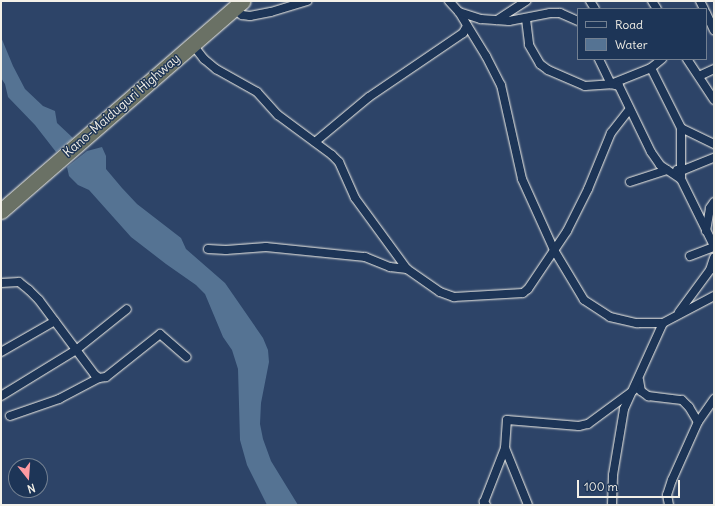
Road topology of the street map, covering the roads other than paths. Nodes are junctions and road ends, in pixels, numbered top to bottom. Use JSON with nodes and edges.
{"nodes":[{"id":1,"x":307,"y":1,"type":"edge"},
{"id":2,"x":449,"y":1,"type":"edge"},
{"id":3,"x":526,"y":1,"type":"edge"},
{"id":4,"x":238,"y":5,"type":"edge"},
{"id":5,"x":459,"y":12,"type":"junction"},
{"id":6,"x":707,"y":15,"type":"edge"},
{"id":7,"x":526,"y":18,"type":"junction"},
{"id":8,"x":497,"y":20,"type":"junction"},
{"id":9,"x":577,"y":21,"type":"edge"},
{"id":10,"x":466,"y":26,"type":"junction"},
{"id":11,"x":714,"y":30,"type":"edge"},
{"id":12,"x":193,"y":45,"type":"junction"},
{"id":13,"x":599,"y":60,"type":"edge"},
{"id":14,"x":688,"y":60,"type":"edge"},
{"id":15,"x":652,"y":64,"type":"edge"},
{"id":16,"x":714,"y":69,"type":"edge"},
{"id":17,"x":698,"y":76,"type":"junction"},
{"id":18,"x":611,"y":84,"type":"junction"},
{"id":19,"x":714,"y":100,"type":"edge"},
{"id":20,"x":629,"y":110,"type":"junction"},
{"id":21,"x":681,"y":128,"type":"junction"},
{"id":22,"x":314,"y":142,"type":"junction"},
{"id":23,"x":714,"y":144,"type":"edge"},
{"id":24,"x":714,"y":158,"type":"edge"},
{"id":25,"x":663,"y":167,"type":"junction"},
{"id":26,"x":681,"y":175,"type":"junction"},
{"id":27,"x":630,"y":182,"type":"dead end"},
{"id":28,"x":714,"y":202,"type":"edge"},
{"id":29,"x":1,"y":211,"type":"edge"},
{"id":30,"x":706,"y":231,"type":"junction"},
{"id":31,"x":714,"y":246,"type":"edge"},
{"id":32,"x":208,"y":249,"type":"dead end"},
{"id":33,"x":554,"y":250,"type":"junction"},
{"id":34,"x":690,"y":256,"type":"dead end"},
{"id":35,"x":714,"y":258,"type":"edge"},
{"id":36,"x":407,"y":269,"type":"junction"},
{"id":37,"x":1,"y":283,"type":"edge"},
{"id":38,"x":714,"y":296,"type":"edge"},
{"id":39,"x":127,"y":309,"type":"dead end"},
{"id":40,"x":678,"y":314,"type":"junction"},
{"id":41,"x":55,"y":321,"type":"junction"},
{"id":42,"x":664,"y":323,"type":"junction"},
{"id":43,"x":76,"y":350,"type":"junction"},
{"id":44,"x":1,"y":352,"type":"edge"},
{"id":45,"x":186,"y":357,"type":"dead end"},
{"id":46,"x":99,"y":378,"type":"junction"},
{"id":47,"x":639,"y":380,"type":"junction"},
{"id":48,"x":634,"y":390,"type":"junction"},
{"id":49,"x":1,"y":396,"type":"edge"},
{"id":50,"x":714,"y":399,"type":"edge"},
{"id":51,"x":10,"y":416,"type":"dead end"},
{"id":52,"x":698,"y":422,"type":"junction"},
{"id":53,"x":505,"y":448,"type":"junction"},
{"id":54,"x":486,"y":505,"type":"edge"},
{"id":55,"x":528,"y":505,"type":"edge"},
{"id":56,"x":612,"y":505,"type":"edge"},
{"id":57,"x":668,"y":505,"type":"edge"}],
"edges":[{"from":1,"to":4,"type":"street"},
{"from":2,"to":5,"type":"street"},
{"from":3,"to":8,"type":"street"},
{"from":4,"to":12,"type":"highway","name":"Kano-Maiduguri Highway"},
{"from":5,"to":8,"type":"street"},
{"from":5,"to":10,"type":"street"},
{"from":6,"to":11,"type":"street"},
{"from":7,"to":8,"type":"street"},
{"from":7,"to":9,"type":"street"},
{"from":7,"to":18,"type":"street"},
{"from":10,"to":22,"type":"street"},
{"from":10,"to":33,"type":"street"},
{"from":12,"to":22,"type":"street"},
{"from":12,"to":29,"type":"highway","name":"Kano-Maiduguri Highway"},
{"from":13,"to":18,"type":"street"},
{"from":14,"to":17,"type":"street"},
{"from":15,"to":18,"type":"street"},
{"from":15,"to":21,"type":"street"},
{"from":16,"to":17,"type":"street"},
{"from":17,"to":19,"type":"street"},
{"from":18,"to":20,"type":"street"},
{"from":20,"to":25,"type":"street"},
{"from":20,"to":33,"type":"street"},
{"from":21,"to":23,"type":"street"},
{"from":21,"to":26,"type":"street"},
{"from":22,"to":36,"type":"street"},
{"from":24,"to":26,"type":"street"},
{"from":25,"to":26,"type":"street"},
{"from":25,"to":27,"type":"street"},
{"from":26,"to":30,"type":"street"},
{"from":28,"to":30,"type":"street"},
{"from":30,"to":31,"type":"street"},
{"from":31,"to":34,"type":"street"},
{"from":32,"to":36,"type":"street"},
{"from":33,"to":36,"type":"street"},
{"from":33,"to":42,"type":"street"},
{"from":35,"to":40,"type":"street"},
{"from":37,"to":41,"type":"street"},
{"from":38,"to":40,"type":"street"},
{"from":39,"to":43,"type":"street"},
{"from":40,"to":42,"type":"street"},
{"from":41,"to":43,"type":"street"},
{"from":41,"to":44,"type":"street"},
{"from":42,"to":47,"type":"street"},
{"from":43,"to":46,"type":"street"},
{"from":43,"to":49,"type":"street"},
{"from":45,"to":46,"type":"street"},
{"from":46,"to":51,"type":"street"},
{"from":47,"to":48,"type":"street"},
{"from":47,"to":52,"type":"street"},
{"from":48,"to":53,"type":"street"},
{"from":48,"to":56,"type":"street"},
{"from":50,"to":52,"type":"street"},
{"from":52,"to":57,"type":"street"},
{"from":53,"to":54,"type":"street"},
{"from":53,"to":55,"type":"street"}]}
